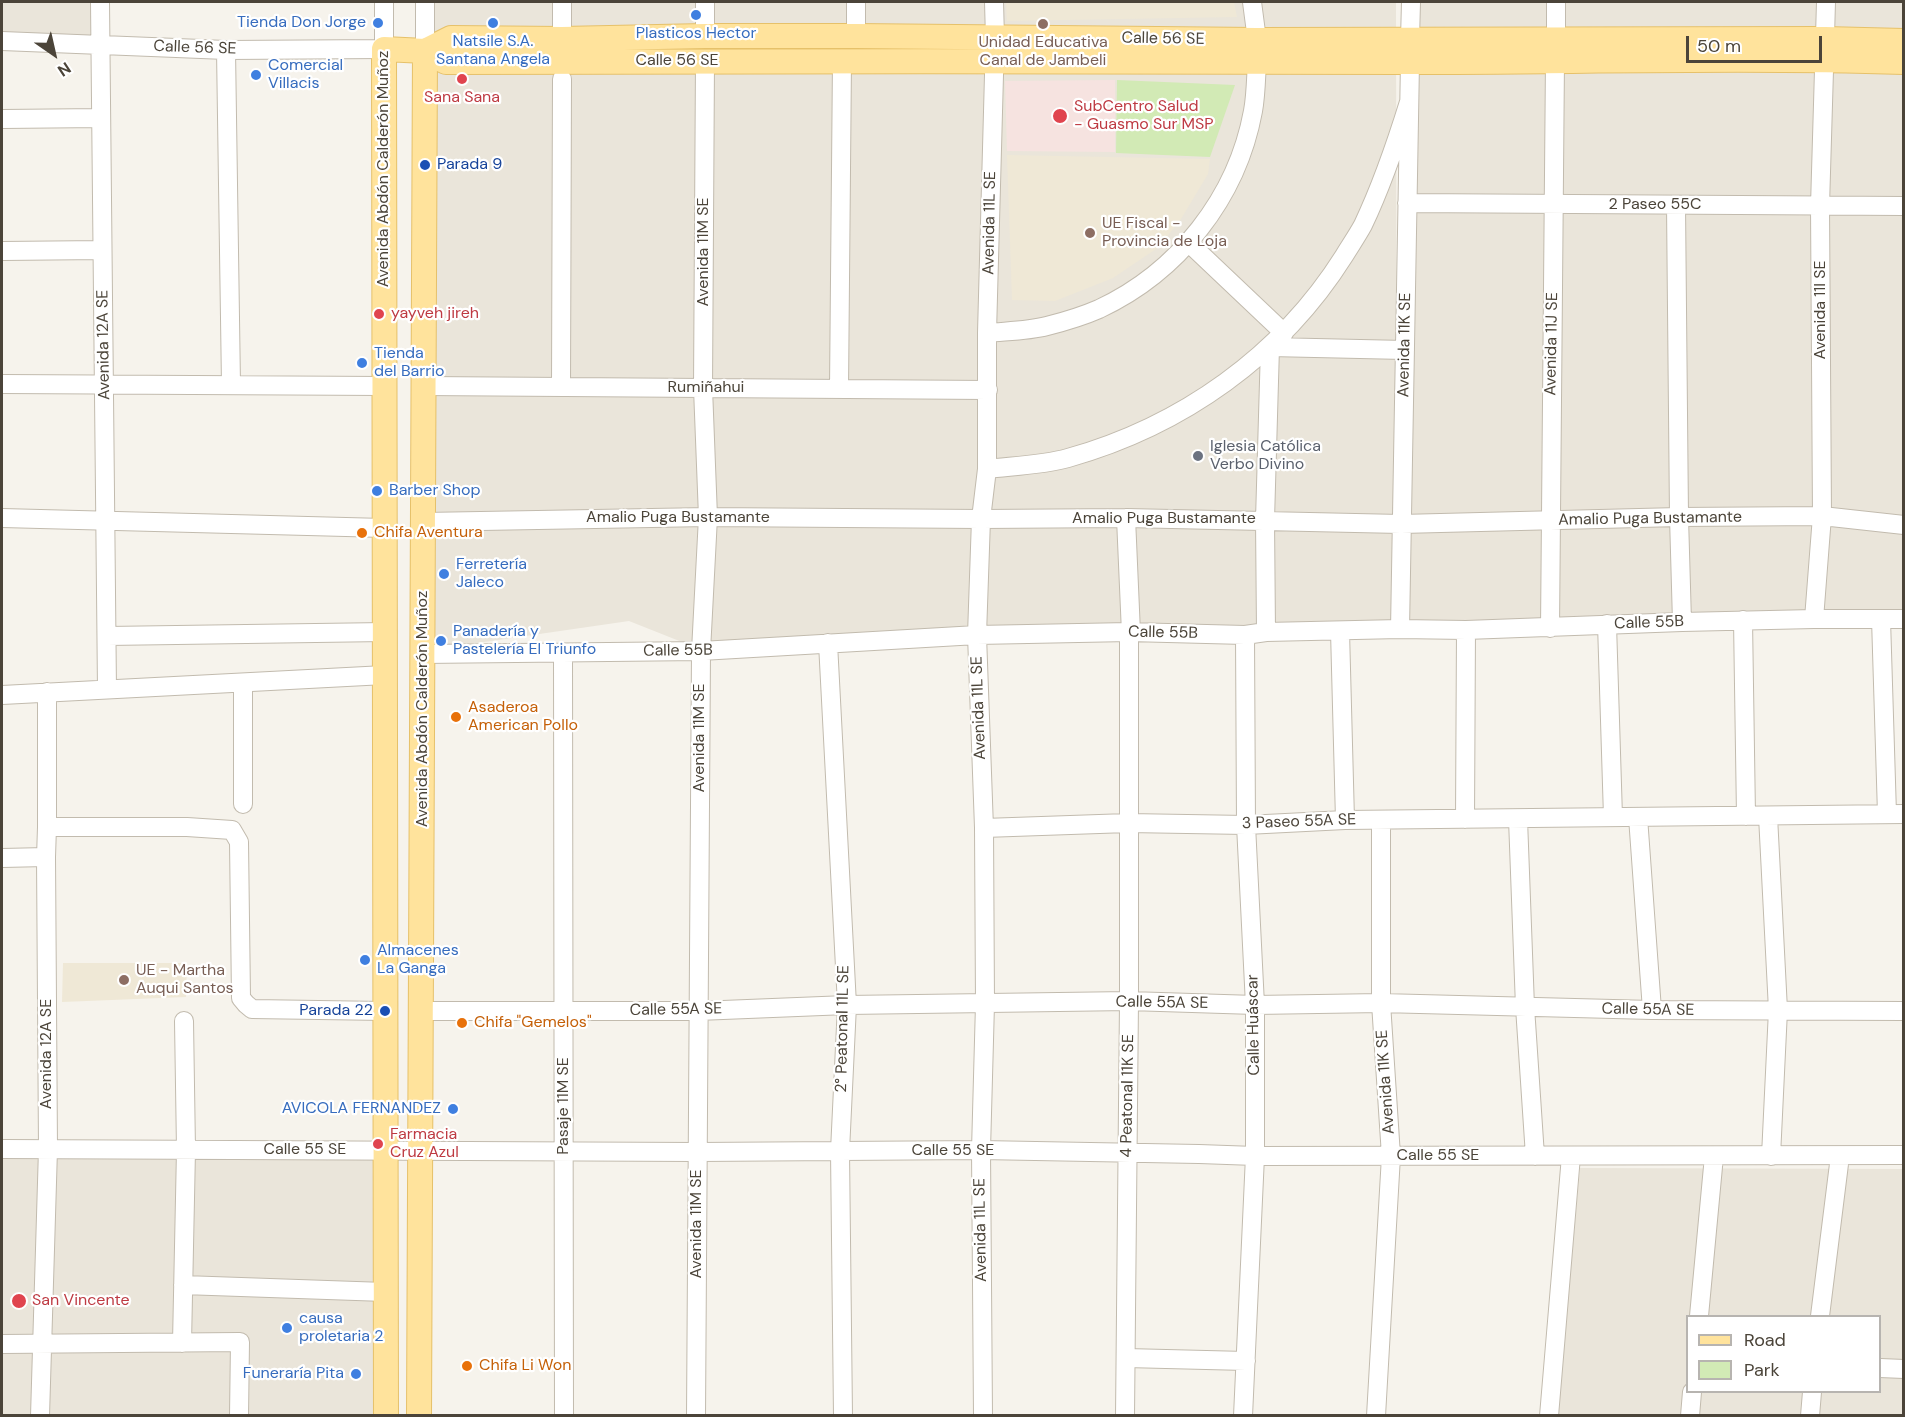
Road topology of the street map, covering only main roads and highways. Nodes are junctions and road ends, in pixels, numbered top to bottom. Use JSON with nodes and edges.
{"nodes":[{"id":1,"x":1904,"y":41,"type":"edge"},
{"id":2,"x":384,"y":49,"type":"joint"},
{"id":3,"x":1825,"y":49,"type":"junction"},
{"id":4,"x":994,"y":50,"type":"junction"},
{"id":5,"x":425,"y":51,"type":"junction"},
{"id":6,"x":1904,"y":62,"type":"edge"},
{"id":7,"x":386,"y":1416,"type":"edge"},
{"id":8,"x":419,"y":1416,"type":"edge"}],
"edges":[{"from":1,"to":3,"type":"main road","name":"Calle 56 SE"},
{"from":2,"to":5,"type":"main road","name":"Calle 56 SE"},
{"from":2,"to":7,"type":"main road","name":"Avenida Abdón Calderón Muñoz"},
{"from":3,"to":4,"type":"main road","name":"Calle 56 SE"},
{"from":3,"to":6,"type":"main road","name":"Calle 56 SE"},
{"from":4,"to":5,"type":"main road","name":"Calle 56 SE"},
{"from":4,"to":5,"type":"main road","name":"Calle 56 SE"},
{"from":5,"to":8,"type":"main road","name":"Avenida Abdón Calderón Muñoz"}]}
